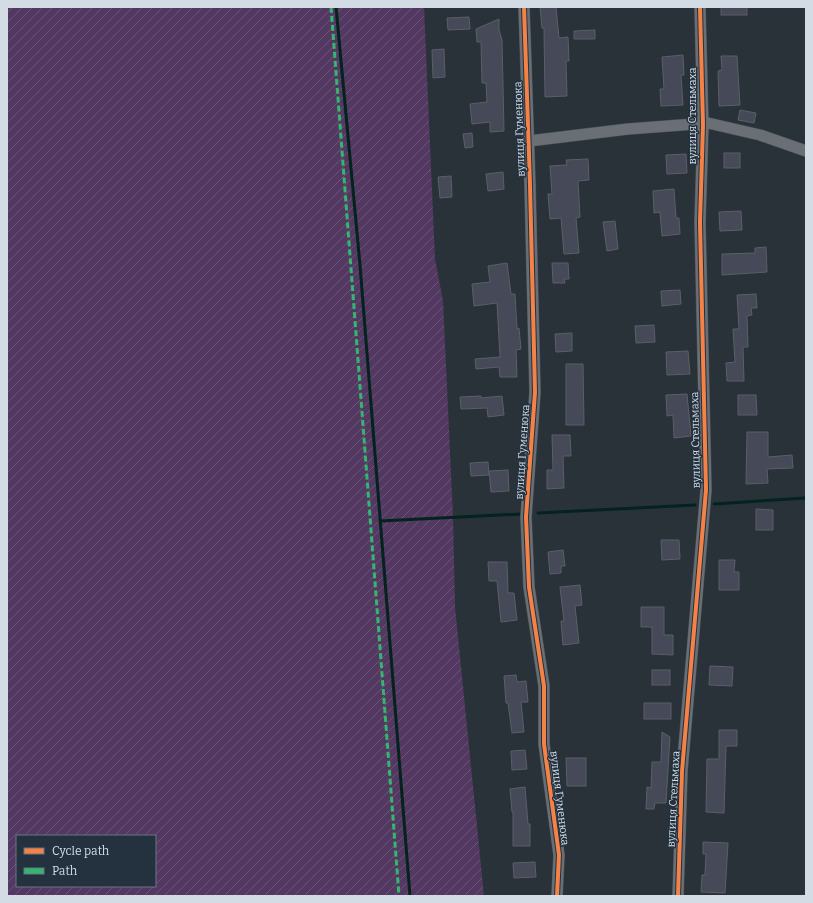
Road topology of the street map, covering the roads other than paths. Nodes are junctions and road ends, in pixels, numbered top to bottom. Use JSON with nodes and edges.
{"nodes":[{"id":1,"x":524,"y":7,"type":"edge"},
{"id":2,"x":700,"y":7,"type":"edge"},
{"id":3,"x":703,"y":125,"type":"junction"},
{"id":4,"x":529,"y":141,"type":"junction"},
{"id":5,"x":806,"y":151,"type":"edge"},
{"id":6,"x":557,"y":896,"type":"edge"},
{"id":7,"x":678,"y":896,"type":"edge"}],
"edges":[{"from":1,"to":4,"type":"street","name":"вулиця Гуменюка"},
{"from":2,"to":3,"type":"street","name":"вулиця Стельмаха"},
{"from":3,"to":4,"type":"street"},
{"from":3,"to":5,"type":"street"},
{"from":3,"to":7,"type":"street","name":"вулиця Стельмаха"},
{"from":4,"to":6,"type":"street","name":"вулиця Гуменюка"}]}
